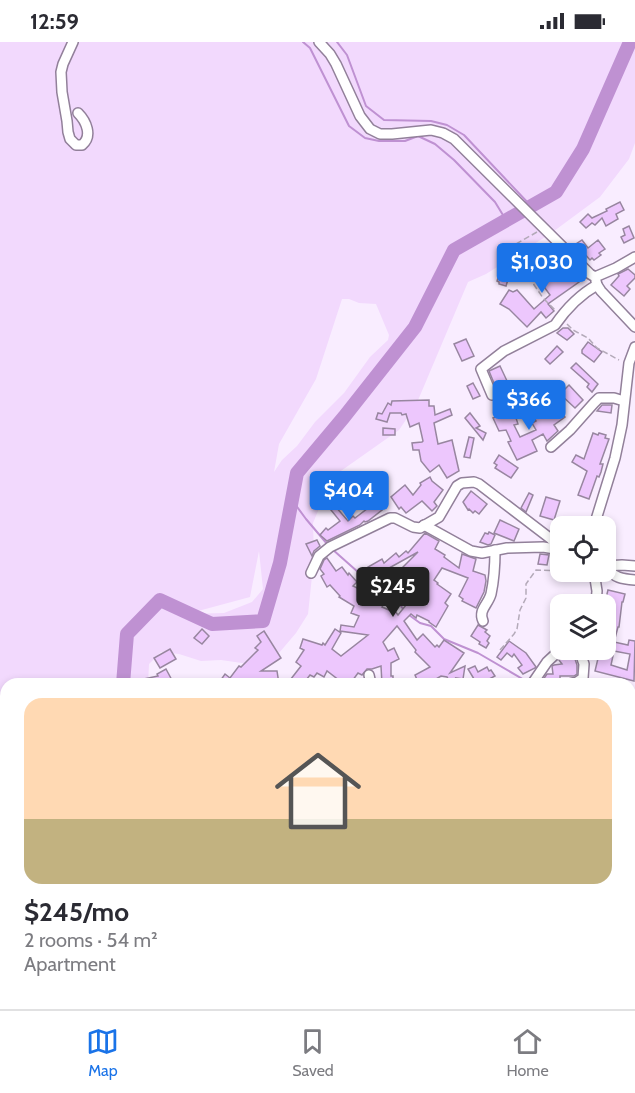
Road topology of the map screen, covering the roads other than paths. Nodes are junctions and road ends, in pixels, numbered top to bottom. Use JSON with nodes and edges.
{"nodes":[{"id":1,"x":73,"y":42,"type":"edge"},
{"id":2,"x":319,"y":42,"type":"edge"},
{"id":3,"x":78,"y":113,"type":"dead end"},
{"id":4,"x":635,"y":257,"type":"edge"},
{"id":5,"x":596,"y":281,"type":"junction"},
{"id":6,"x":635,"y":327,"type":"edge"},
{"id":7,"x":635,"y":347,"type":"edge"},
{"id":8,"x":629,"y":363,"type":"junction"},
{"id":9,"x":635,"y":373,"type":"edge"},
{"id":10,"x":492,"y":395,"type":"dead end"},
{"id":11,"x":624,"y":401,"type":"junction"},
{"id":12,"x":551,"y":447,"type":"dead end"},
{"id":13,"x":597,"y":516,"type":"edge"},
{"id":14,"x":424,"y":525,"type":"junction"},
{"id":15,"x":550,"y":538,"type":"edge"},
{"id":16,"x":550,"y":548,"type":"edge"},
{"id":17,"x":495,"y":550,"type":"junction"},
{"id":18,"x":616,"y":565,"type":"edge"},
{"id":19,"x":635,"y":566,"type":"edge"},
{"id":20,"x":310,"y":573,"type":"dead end"},
{"id":21,"x":616,"y":576,"type":"edge"},
{"id":22,"x":635,"y":580,"type":"edge"},
{"id":23,"x":483,"y":621,"type":"dead end"},
{"id":24,"x":550,"y":659,"type":"edge"},
{"id":25,"x":583,"y":660,"type":"edge"},
{"id":26,"x":536,"y":678,"type":"edge"},
{"id":27,"x":583,"y":678,"type":"edge"}],
"edges":[{"from":1,"to":3,"type":"street"},
{"from":2,"to":5,"type":"street"},
{"from":4,"to":5,"type":"street"},
{"from":5,"to":6,"type":"street"},
{"from":5,"to":10,"type":"street"},
{"from":7,"to":8,"type":"street"},
{"from":8,"to":9,"type":"street"},
{"from":8,"to":11,"type":"street"},
{"from":11,"to":12,"type":"street"},
{"from":11,"to":13,"type":"street"},
{"from":14,"to":15,"type":"street"},
{"from":14,"to":17,"type":"street"},
{"from":14,"to":20,"type":"street"},
{"from":16,"to":17,"type":"street"},
{"from":17,"to":23,"type":"street"},
{"from":18,"to":19,"type":"street"},
{"from":21,"to":22,"type":"street"},
{"from":24,"to":26,"type":"street"},
{"from":25,"to":27,"type":"street"}]}
